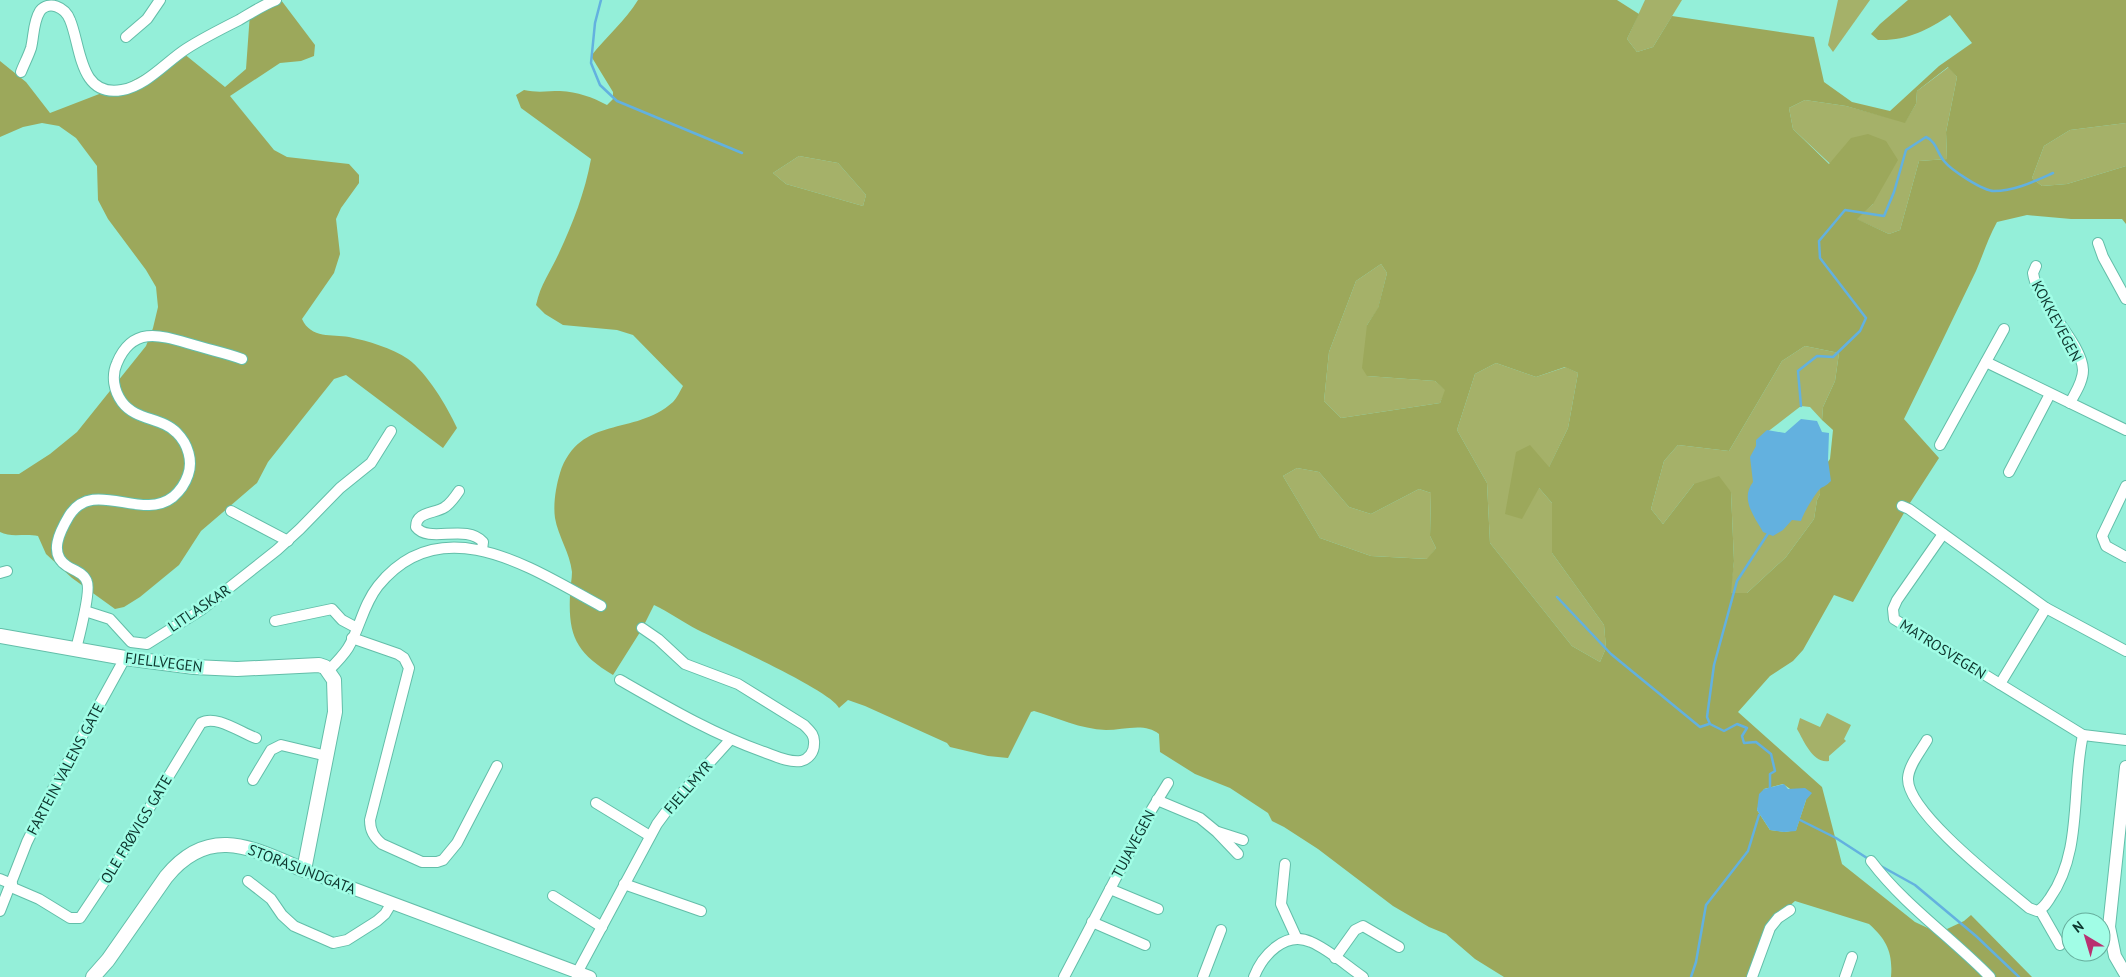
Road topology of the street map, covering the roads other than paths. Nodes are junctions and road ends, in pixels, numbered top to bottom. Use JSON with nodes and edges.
{"nodes":[{"id":1,"x":160,"y":0,"type":"edge"},
{"id":2,"x":272,"y":1,"type":"edge"},
{"id":3,"x":126,"y":37,"type":"dead end"},
{"id":4,"x":21,"y":72,"type":"dead end"},
{"id":5,"x":2098,"y":243,"type":"dead end"},
{"id":6,"x":2036,"y":266,"type":"dead end"},
{"id":7,"x":2126,"y":299,"type":"edge"},
{"id":8,"x":2004,"y":329,"type":"dead end"},
{"id":9,"x":242,"y":359,"type":"dead end"},
{"id":10,"x":1986,"y":362,"type":"junction"},
{"id":11,"x":2050,"y":394,"type":"junction"},
{"id":12,"x":2070,"y":403,"type":"junction"},
{"id":13,"x":2126,"y":430,"type":"edge"},
{"id":14,"x":391,"y":431,"type":"dead end"},
{"id":15,"x":1940,"y":445,"type":"dead end"},
{"id":16,"x":2009,"y":472,"type":"dead end"},
{"id":17,"x":2126,"y":486,"type":"edge"},
{"id":18,"x":459,"y":491,"type":"dead end"},
{"id":19,"x":1902,"y":506,"type":"dead end"},
{"id":20,"x":231,"y":511,"type":"dead end"},
{"id":21,"x":1943,"y":534,"type":"junction"},
{"id":22,"x":288,"y":541,"type":"junction"},
{"id":23,"x":482,"y":550,"type":"junction"},
{"id":24,"x":2126,"y":557,"type":"edge"},
{"id":25,"x":602,"y":606,"type":"dead end"},
{"id":26,"x":2046,"y":608,"type":"junction"},
{"id":27,"x":84,"y":611,"type":"junction"},
{"id":28,"x":275,"y":620,"type":"dead end"},
{"id":29,"x":356,"y":628,"type":"junction"},
{"id":30,"x":642,"y":628,"type":"dead end"},
{"id":31,"x":0,"y":636,"type":"edge"},
{"id":32,"x":352,"y":638,"type":"junction"},
{"id":33,"x":76,"y":649,"type":"junction"},
{"id":34,"x":2126,"y":651,"type":"edge"},
{"id":35,"x":125,"y":658,"type":"junction"},
{"id":36,"x":328,"y":671,"type":"junction"},
{"id":37,"x":620,"y":680,"type":"dead end"},
{"id":38,"x":2000,"y":684,"type":"junction"},
{"id":39,"x":2083,"y":735,"type":"junction"},
{"id":40,"x":256,"y":738,"type":"dead end"},
{"id":41,"x":730,"y":740,"type":"junction"},
{"id":42,"x":1927,"y":740,"type":"dead end"},
{"id":43,"x":2126,"y":740,"type":"edge"},
{"id":44,"x":327,"y":756,"type":"junction"},
{"id":45,"x":497,"y":766,"type":"dead end"},
{"id":46,"x":2126,"y":767,"type":"edge"},
{"id":47,"x":253,"y":780,"type":"dead end"},
{"id":48,"x":1168,"y":783,"type":"dead end"},
{"id":49,"x":1157,"y":800,"type":"junction"},
{"id":50,"x":596,"y":803,"type":"dead end"},
{"id":51,"x":2123,"y":822,"type":"edge"},
{"id":52,"x":1217,"y":832,"type":"junction"},
{"id":53,"x":650,"y":836,"type":"junction"},
{"id":54,"x":1244,"y":840,"type":"dead end"},
{"id":55,"x":1238,"y":854,"type":"dead end"},
{"id":56,"x":1871,"y":861,"type":"dead end"},
{"id":57,"x":1285,"y":864,"type":"dead end"},
{"id":58,"x":304,"y":870,"type":"junction"},
{"id":59,"x":0,"y":879,"type":"edge"},
{"id":60,"x":248,"y":882,"type":"dead end"},
{"id":61,"x":624,"y":884,"type":"junction"},
{"id":62,"x":11,"y":885,"type":"junction"},
{"id":63,"x":1110,"y":888,"type":"junction"},
{"id":64,"x":553,"y":896,"type":"dead end"},
{"id":65,"x":391,"y":904,"type":"junction"},
{"id":66,"x":1158,"y":909,"type":"dead end"},
{"id":67,"x":1790,"y":910,"type":"dead end"},
{"id":68,"x":2040,"y":910,"type":"junction"},
{"id":69,"x":701,"y":911,"type":"dead end"},
{"id":70,"x":0,"y":912,"type":"edge"},
{"id":71,"x":1092,"y":922,"type":"junction"},
{"id":72,"x":602,"y":927,"type":"junction"},
{"id":73,"x":1221,"y":930,"type":"dead end"},
{"id":74,"x":1297,"y":939,"type":"junction"},
{"id":75,"x":1145,"y":944,"type":"dead end"},
{"id":76,"x":2060,"y":945,"type":"dead end"},
{"id":77,"x":1399,"y":947,"type":"dead end"},
{"id":78,"x":1335,"y":958,"type":"junction"},
{"id":79,"x":1852,"y":958,"type":"dead end"},
{"id":80,"x":577,"y":975,"type":"edge"},
{"id":81,"x":2126,"y":975,"type":"edge"},
{"id":82,"x":93,"y":977,"type":"edge"},
{"id":83,"x":590,"y":977,"type":"edge"},
{"id":84,"x":1064,"y":977,"type":"edge"},
{"id":85,"x":1203,"y":977,"type":"edge"},
{"id":86,"x":1254,"y":977,"type":"edge"},
{"id":87,"x":1363,"y":977,"type":"edge"},
{"id":88,"x":1752,"y":977,"type":"edge"},
{"id":89,"x":1845,"y":977,"type":"edge"},
{"id":90,"x":1990,"y":977,"type":"edge"}],
"edges":[{"from":1,"to":3,"type":"street"},
{"from":2,"to":4,"type":"street"},
{"from":5,"to":7,"type":"street"},
{"from":6,"to":12,"type":"street","name":"KOKKEVEGEN"},
{"from":8,"to":10,"type":"street"},
{"from":9,"to":27,"type":"street"},
{"from":10,"to":11,"type":"street"},
{"from":10,"to":15,"type":"street"},
{"from":11,"to":12,"type":"street"},
{"from":11,"to":16,"type":"street"},
{"from":12,"to":13,"type":"street"},
{"from":14,"to":22,"type":"street","name":"LITLASKAR"},
{"from":17,"to":24,"type":"street"},
{"from":18,"to":23,"type":"street"},
{"from":19,"to":21,"type":"street"},
{"from":20,"to":22,"type":"street"},
{"from":21,"to":26,"type":"street"},
{"from":21,"to":38,"type":"street","name":"MATROSVEGEN"},
{"from":22,"to":27,"type":"street","name":"LITLASKAR"},
{"from":23,"to":25,"type":"street"},
{"from":23,"to":29,"type":"street"},
{"from":26,"to":34,"type":"street"},
{"from":26,"to":38,"type":"street","name":"MATROSVEGEN"},
{"from":27,"to":33,"type":"street"},
{"from":28,"to":29,"type":"street"},
{"from":29,"to":32,"type":"street"},
{"from":30,"to":41,"type":"street"},
{"from":31,"to":33,"type":"main road","name":"FJELLVEGEN"},
{"from":32,"to":36,"type":"street"},
{"from":32,"to":45,"type":"street"},
{"from":33,"to":35,"type":"main road","name":"FJELLVEGEN"},
{"from":35,"to":36,"type":"main road","name":"FJELLVEGEN"},
{"from":35,"to":62,"type":"street","name":"FARTEIN VALENS GATE"},
{"from":36,"to":44,"type":"main road"},
{"from":37,"to":41,"type":"street"},
{"from":38,"to":39,"type":"street","name":"MATROSVEGEN"},
{"from":39,"to":43,"type":"street","name":"MATROSVEGEN"},
{"from":39,"to":68,"type":"street"},
{"from":40,"to":62,"type":"street","name":"OLE FRØVIGS GATE"},
{"from":41,"to":53,"type":"street","name":"FJELLMYR"},
{"from":42,"to":68,"type":"street"},
{"from":44,"to":47,"type":"street"},
{"from":44,"to":58,"type":"main road"},
{"from":46,"to":51,"type":"street"},
{"from":48,"to":49,"type":"street","name":"TUJAVEGEN"},
{"from":49,"to":52,"type":"street","name":"TUJAVEGEN"},
{"from":49,"to":63,"type":"street","name":"TUJAVEGEN"},
{"from":50,"to":53,"type":"street"},
{"from":51,"to":81,"type":"street"},
{"from":52,"to":54,"type":"street"},
{"from":52,"to":55,"type":"street","name":"TUJAVEGEN"},
{"from":53,"to":61,"type":"street","name":"FJELLMYR"},
{"from":56,"to":90,"type":"street"},
{"from":57,"to":74,"type":"street"},
{"from":58,"to":65,"type":"street","name":"STORASUNDGATA"},
{"from":58,"to":82,"type":"main road","name":"STORASUNDGATA"},
{"from":59,"to":62,"type":"street"},
{"from":60,"to":65,"type":"street","name":"STORASUNDGATA"},
{"from":61,"to":69,"type":"street"},
{"from":61,"to":72,"type":"street","name":"FJELLMYR"},
{"from":62,"to":70,"type":"street","name":"FARTEIN VALENS GATE"},
{"from":63,"to":66,"type":"street","name":"TUJAVEGEN"},
{"from":63,"to":71,"type":"street","name":"TUJAVEGEN"},
{"from":64,"to":72,"type":"street"},
{"from":65,"to":80,"type":"street","name":"STORASUNDGATA"},
{"from":67,"to":88,"type":"street"},
{"from":68,"to":76,"type":"street"},
{"from":71,"to":75,"type":"street"},
{"from":71,"to":84,"type":"street","name":"TUJAVEGEN"},
{"from":72,"to":80,"type":"street","name":"FJELLMYR"},
{"from":73,"to":85,"type":"street"},
{"from":74,"to":78,"type":"street"},
{"from":74,"to":86,"type":"street"},
{"from":77,"to":78,"type":"street"},
{"from":78,"to":87,"type":"street"},
{"from":79,"to":89,"type":"street"},
{"from":80,"to":83,"type":"street","name":"STORASUNDGATA"}]}
